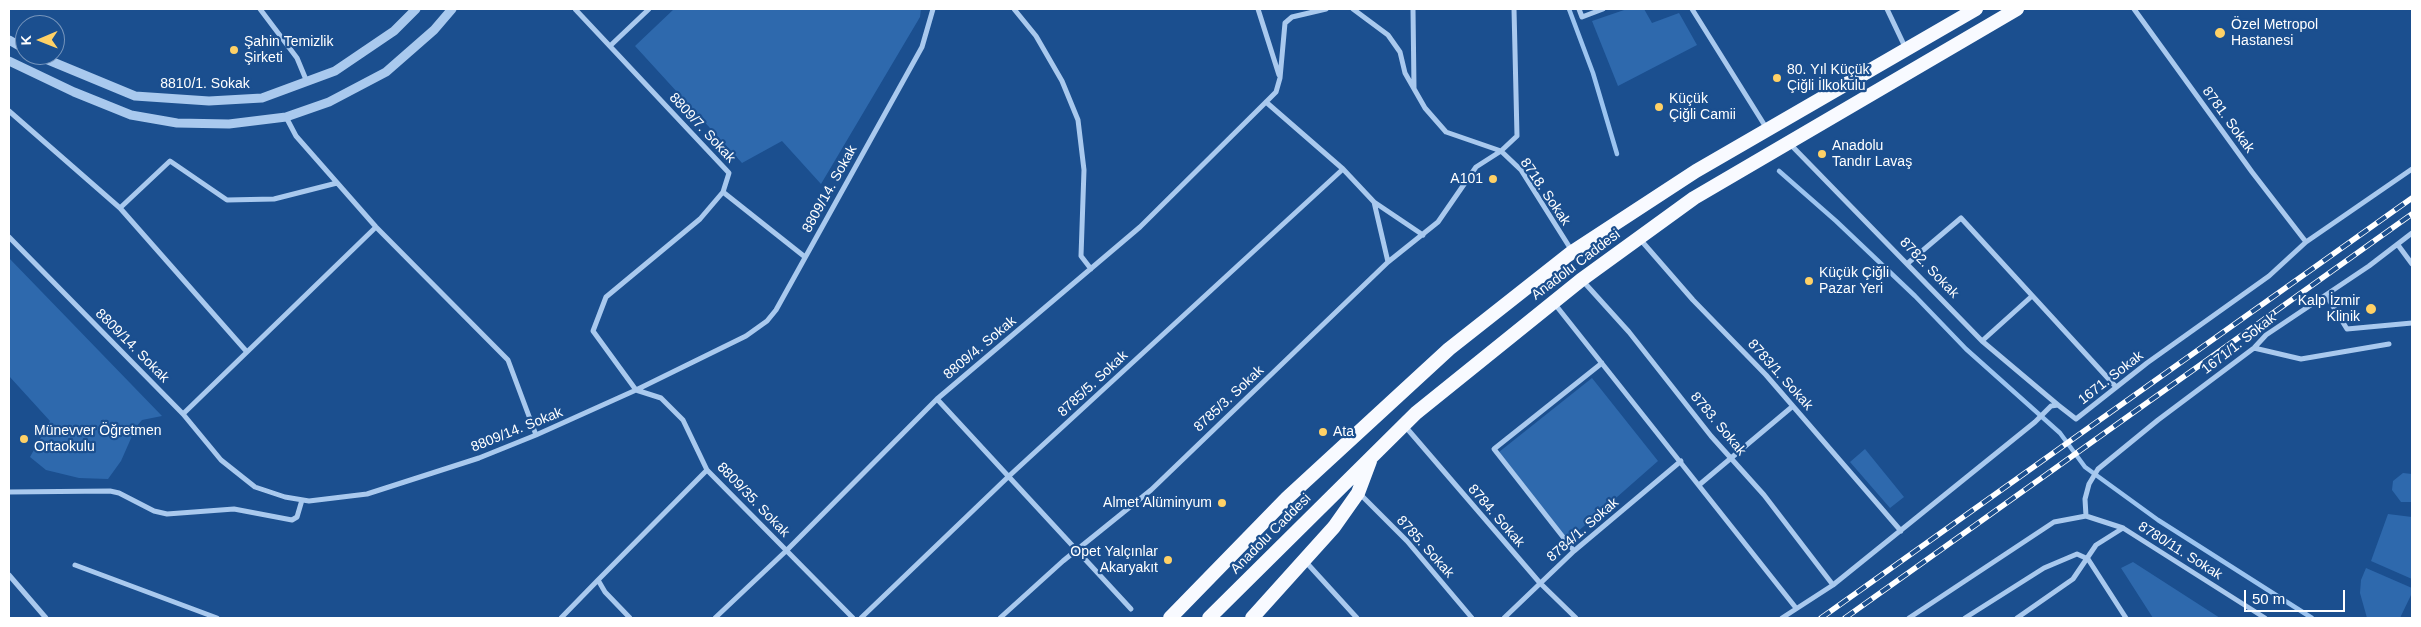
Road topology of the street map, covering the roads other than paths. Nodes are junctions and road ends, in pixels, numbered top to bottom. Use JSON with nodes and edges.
{"nodes":[{"id":1,"x":260,"y":9,"type":"edge"},
{"id":2,"x":416,"y":9,"type":"edge"},
{"id":3,"x":452,"y":9,"type":"edge"},
{"id":4,"x":575,"y":9,"type":"edge"},
{"id":5,"x":649,"y":9,"type":"edge"},
{"id":6,"x":933,"y":9,"type":"edge"},
{"id":7,"x":1014,"y":9,"type":"edge"},
{"id":8,"x":1258,"y":9,"type":"edge"},
{"id":9,"x":1298,"y":9,"type":"edge"},
{"id":10,"x":1326,"y":9,"type":"edge"},
{"id":11,"x":1353,"y":9,"type":"edge"},
{"id":12,"x":1413,"y":9,"type":"edge"},
{"id":13,"x":1514,"y":9,"type":"edge"},
{"id":14,"x":1579,"y":9,"type":"edge"},
{"id":15,"x":1603,"y":9,"type":"edge"},
{"id":16,"x":1692,"y":9,"type":"edge"},
{"id":17,"x":1887,"y":9,"type":"edge"},
{"id":18,"x":1976,"y":9,"type":"edge"},
{"id":19,"x":2017,"y":9,"type":"edge"},
{"id":20,"x":2134,"y":9,"type":"edge"},
{"id":21,"x":1300,"y":16,"type":"junction"},
{"id":22,"x":610,"y":46,"type":"junction"},
{"id":23,"x":1906,"y":50,"type":"junction"},
{"id":24,"x":9,"y":60,"type":"edge"},
{"id":25,"x":60,"y":65,"type":"edge"},
{"id":26,"x":1280,"y":78,"type":"junction"},
{"id":27,"x":307,"y":82,"type":"junction"},
{"id":28,"x":1414,"y":90,"type":"junction"},
{"id":29,"x":1266,"y":102,"type":"junction"},
{"id":30,"x":9,"y":111,"type":"edge"},
{"id":31,"x":286,"y":117,"type":"junction"},
{"id":32,"x":1767,"y":130,"type":"junction"},
{"id":33,"x":1788,"y":141,"type":"junction"},
{"id":34,"x":1500,"y":151,"type":"junction"},
{"id":35,"x":1343,"y":169,"type":"junction"},
{"id":36,"x":2412,"y":169,"type":"edge"},
{"id":37,"x":337,"y":182,"type":"junction"},
{"id":38,"x":722,"y":192,"type":"junction"},
{"id":39,"x":1374,"y":202,"type":"junction"},
{"id":40,"x":120,"y":208,"type":"junction"},
{"id":41,"x":376,"y":227,"type":"junction"},
{"id":42,"x":2412,"y":233,"type":"edge"},
{"id":43,"x":1423,"y":235,"type":"junction"},
{"id":44,"x":9,"y":237,"type":"edge"},
{"id":45,"x":1639,"y":237,"type":"junction"},
{"id":46,"x":2306,"y":242,"type":"junction"},
{"id":47,"x":2398,"y":245,"type":"junction"},
{"id":48,"x":1572,"y":252,"type":"junction"},
{"id":49,"x":805,"y":257,"type":"junction"},
{"id":50,"x":1388,"y":262,"type":"junction"},
{"id":51,"x":1908,"y":263,"type":"junction"},
{"id":52,"x":2412,"y":264,"type":"edge"},
{"id":53,"x":1091,"y":269,"type":"junction"},
{"id":54,"x":1582,"y":280,"type":"junction"},
{"id":55,"x":2326,"y":295,"type":"junction"},
{"id":56,"x":2032,"y":296,"type":"junction"},
{"id":57,"x":1553,"y":302,"type":"junction"},
{"id":58,"x":2412,"y":323,"type":"edge"},
{"id":59,"x":1982,"y":341,"type":"junction"},
{"id":60,"x":2389,"y":344,"type":"dead end"},
{"id":61,"x":2254,"y":348,"type":"junction"},
{"id":62,"x":247,"y":352,"type":"junction"},
{"id":63,"x":1602,"y":363,"type":"junction"},
{"id":64,"x":2116,"y":387,"type":"junction"},
{"id":65,"x":636,"y":390,"type":"junction"},
{"id":66,"x":937,"y":399,"type":"junction"},
{"id":67,"x":2058,"y":405,"type":"junction"},
{"id":68,"x":1793,"y":406,"type":"junction"},
{"id":69,"x":183,"y":414,"type":"junction"},
{"id":70,"x":1404,"y":425,"type":"junction"},
{"id":71,"x":536,"y":435,"type":"junction"},
{"id":72,"x":1371,"y":457,"type":"junction"},
{"id":73,"x":1731,"y":458,"type":"junction"},
{"id":74,"x":1681,"y":461,"type":"junction"},
{"id":75,"x":707,"y":470,"type":"junction"},
{"id":76,"x":1008,"y":477,"type":"junction"},
{"id":77,"x":1699,"y":485,"type":"junction"},
{"id":78,"x":9,"y":492,"type":"edge"},
{"id":79,"x":1358,"y":493,"type":"junction"},
{"id":80,"x":302,"y":500,"type":"junction"},
{"id":81,"x":2086,"y":516,"type":"junction"},
{"id":82,"x":2123,"y":528,"type":"junction"},
{"id":83,"x":1900,"y":532,"type":"junction"},
{"id":84,"x":1078,"y":549,"type":"junction"},
{"id":85,"x":786,"y":550,"type":"junction"},
{"id":86,"x":1574,"y":551,"type":"junction"},
{"id":87,"x":2088,"y":559,"type":"junction"},
{"id":88,"x":1304,"y":560,"type":"junction"},
{"id":89,"x":75,"y":565,"type":"dead end"},
{"id":90,"x":9,"y":575,"type":"edge"},
{"id":91,"x":598,"y":580,"type":"junction"},
{"id":92,"x":1540,"y":583,"type":"junction"},
{"id":93,"x":1833,"y":585,"type":"junction"},
{"id":94,"x":1796,"y":608,"type":"junction"},
{"id":95,"x":1131,"y":609,"type":"dead end"},
{"id":96,"x":46,"y":618,"type":"edge"},
{"id":97,"x":217,"y":618,"type":"edge"},
{"id":98,"x":560,"y":618,"type":"edge"},
{"id":99,"x":630,"y":618,"type":"edge"},
{"id":100,"x":715,"y":618,"type":"edge"},
{"id":101,"x":853,"y":618,"type":"edge"},
{"id":102,"x":861,"y":618,"type":"edge"},
{"id":103,"x":1000,"y":618,"type":"edge"},
{"id":104,"x":1170,"y":618,"type":"edge"},
{"id":105,"x":1209,"y":618,"type":"edge"},
{"id":106,"x":1252,"y":618,"type":"edge"},
{"id":107,"x":1357,"y":618,"type":"edge"},
{"id":108,"x":1472,"y":618,"type":"edge"},
{"id":109,"x":1504,"y":618,"type":"edge"},
{"id":110,"x":1576,"y":618,"type":"edge"},
{"id":111,"x":1782,"y":618,"type":"edge"},
{"id":112,"x":1909,"y":618,"type":"edge"},
{"id":113,"x":1965,"y":618,"type":"edge"},
{"id":114,"x":2017,"y":618,"type":"edge"},
{"id":115,"x":2126,"y":618,"type":"edge"},
{"id":116,"x":2265,"y":618,"type":"edge"}],
"edges":[{"from":1,"to":27,"type":"street"},
{"from":2,"to":27,"type":"street","name":"8810/1. Sokak"},
{"from":3,"to":31,"type":"street"},
{"from":4,"to":22,"type":"street","name":"8809/7. Sokak"},
{"from":5,"to":22,"type":"street"},
{"from":6,"to":49,"type":"street","name":"8809/14. Sokak"},
{"from":7,"to":53,"type":"street"},
{"from":8,"to":26,"type":"street"},
{"from":9,"to":21,"type":"street"},
{"from":10,"to":21,"type":"street"},
{"from":11,"to":28,"type":"street","name":"8718. Sokak"},
{"from":12,"to":28,"type":"street"},
{"from":13,"to":34,"type":"street","name":"8785/3. Sokak"},
{"from":14,"to":15,"type":"street"},
{"from":16,"to":32,"type":"street"},
{"from":17,"to":23,"type":"street"},
{"from":18,"to":23,"type":"highway","name":"Anadolu Caddesi"},
{"from":19,"to":33,"type":"highway","name":"Anadolu Caddesi"},
{"from":20,"to":46,"type":"street","name":"8781. Sokak"},
{"from":21,"to":26,"type":"street"},
{"from":22,"to":38,"type":"street","name":"8809/7. Sokak"},
{"from":23,"to":32,"type":"highway","name":"Anadolu Caddesi"},
{"from":24,"to":31,"type":"street"},
{"from":25,"to":27,"type":"street","name":"8810/1. Sokak"},
{"from":26,"to":29,"type":"street"},
{"from":28,"to":34,"type":"street","name":"8718. Sokak"},
{"from":29,"to":35,"type":"street"},
{"from":29,"to":53,"type":"street","name":"8809/4. Sokak"},
{"from":30,"to":40,"type":"street"},
{"from":31,"to":37,"type":"street"},
{"from":32,"to":48,"type":"highway","name":"Anadolu Caddesi"},
{"from":33,"to":45,"type":"highway","name":"Anadolu Caddesi"},
{"from":33,"to":51,"type":"street","name":"8782. Sokak"},
{"from":34,"to":43,"type":"street","name":"8785/3. Sokak"},
{"from":34,"to":48,"type":"street","name":"8718. Sokak"},
{"from":35,"to":39,"type":"street"},
{"from":35,"to":76,"type":"street","name":"8785/5. Sokak"},
{"from":36,"to":46,"type":"street","name":"1671. Sokak"},
{"from":37,"to":40,"type":"street"},
{"from":37,"to":41,"type":"street"},
{"from":38,"to":49,"type":"street"},
{"from":38,"to":65,"type":"street","name":"8809/7. Sokak"},
{"from":39,"to":43,"type":"street"},
{"from":39,"to":50,"type":"street"},
{"from":40,"to":62,"type":"street"},
{"from":41,"to":62,"type":"street"},
{"from":41,"to":71,"type":"street"},
{"from":42,"to":47,"type":"street","name":"1671/1. Sokak"},
{"from":43,"to":50,"type":"street","name":"8785/3. Sokak"},
{"from":44,"to":69,"type":"street","name":"8809/14. Sokak"},
{"from":45,"to":54,"type":"highway","name":"Anadolu Caddesi"},
{"from":45,"to":68,"type":"street","name":"8783/1. Sokak"},
{"from":46,"to":64,"type":"street","name":"1671. Sokak"},
{"from":47,"to":52,"type":"street"},
{"from":47,"to":55,"type":"street","name":"1671/1. Sokak"},
{"from":48,"to":104,"type":"highway","name":"Anadolu Caddesi"},
{"from":49,"to":65,"type":"street","name":"8809/14. Sokak"},
{"from":50,"to":84,"type":"street","name":"8785/3. Sokak"},
{"from":51,"to":56,"type":"street"},
{"from":51,"to":59,"type":"street","name":"8782. Sokak"},
{"from":53,"to":66,"type":"street","name":"8809/4. Sokak"},
{"from":54,"to":57,"type":"highway","name":"Anadolu Caddesi"},
{"from":54,"to":73,"type":"street","name":"8783. Sokak"},
{"from":55,"to":58,"type":"street"},
{"from":55,"to":61,"type":"street","name":"1671/1. Sokak"},
{"from":56,"to":59,"type":"street"},
{"from":56,"to":64,"type":"street"},
{"from":57,"to":63,"type":"street"},
{"from":57,"to":70,"type":"highway","name":"Anadolu Caddesi"},
{"from":59,"to":67,"type":"street","name":"8782. Sokak"},
{"from":60,"to":61,"type":"street"},
{"from":61,"to":81,"type":"street","name":"1671/1. Sokak"},
{"from":62,"to":69,"type":"street"},
{"from":63,"to":74,"type":"street"},
{"from":63,"to":86,"type":"street"},
{"from":64,"to":67,"type":"street","name":"1671. Sokak"},
{"from":65,"to":71,"type":"street","name":"8809/14. Sokak"},
{"from":65,"to":75,"type":"street","name":"8809/35. Sokak"},
{"from":66,"to":76,"type":"street"},
{"from":66,"to":85,"type":"street","name":"8809/4. Sokak"},
{"from":67,"to":83,"type":"street","name":"1671. Sokak"},
{"from":68,"to":73,"type":"street"},
{"from":68,"to":83,"type":"street","name":"8783/1. Sokak"},
{"from":69,"to":80,"type":"street","name":"8809/14. Sokak"},
{"from":70,"to":72,"type":"highway","name":"Anadolu Caddesi"},
{"from":70,"to":92,"type":"street","name":"8784. Sokak"},
{"from":71,"to":80,"type":"street","name":"8809/14. Sokak"},
{"from":72,"to":79,"type":"highway"},
{"from":72,"to":105,"type":"highway","name":"Anadolu Caddesi"},
{"from":73,"to":77,"type":"street"},
{"from":73,"to":93,"type":"street","name":"8783. Sokak"},
{"from":74,"to":77,"type":"street"},
{"from":74,"to":86,"type":"street","name":"8784/1. Sokak"},
{"from":75,"to":85,"type":"street","name":"8809/35. Sokak"},
{"from":75,"to":91,"type":"street"},
{"from":76,"to":84,"type":"street"},
{"from":76,"to":102,"type":"street","name":"8785/5. Sokak"},
{"from":77,"to":94,"type":"street"},
{"from":78,"to":80,"type":"street"},
{"from":79,"to":88,"type":"highway"},
{"from":79,"to":108,"type":"street","name":"8785. Sokak"},
{"from":81,"to":82,"type":"street"},
{"from":81,"to":112,"type":"street"},
{"from":82,"to":87,"type":"street","name":"8780/11. Sokak"},
{"from":82,"to":116,"type":"street","name":"8780/11. Sokak"},
{"from":83,"to":93,"type":"street","name":"1671. Sokak"},
{"from":84,"to":95,"type":"street"},
{"from":84,"to":103,"type":"street","name":"8785/3. Sokak"},
{"from":85,"to":100,"type":"street","name":"8809/4. Sokak"},
{"from":85,"to":101,"type":"street","name":"8809/35. Sokak"},
{"from":86,"to":92,"type":"street","name":"8784/1. Sokak"},
{"from":87,"to":113,"type":"street"},
{"from":87,"to":114,"type":"street","name":"8780/11. Sokak"},
{"from":87,"to":115,"type":"street"},
{"from":88,"to":106,"type":"highway"},
{"from":88,"to":107,"type":"street"},
{"from":89,"to":97,"type":"street"},
{"from":90,"to":96,"type":"street"},
{"from":91,"to":98,"type":"street"},
{"from":91,"to":99,"type":"street"},
{"from":92,"to":109,"type":"street","name":"8784/1. Sokak"},
{"from":92,"to":110,"type":"street","name":"8784. Sokak"},
{"from":93,"to":94,"type":"street","name":"1671. Sokak"},
{"from":94,"to":111,"type":"street","name":"1671. Sokak"}]}
